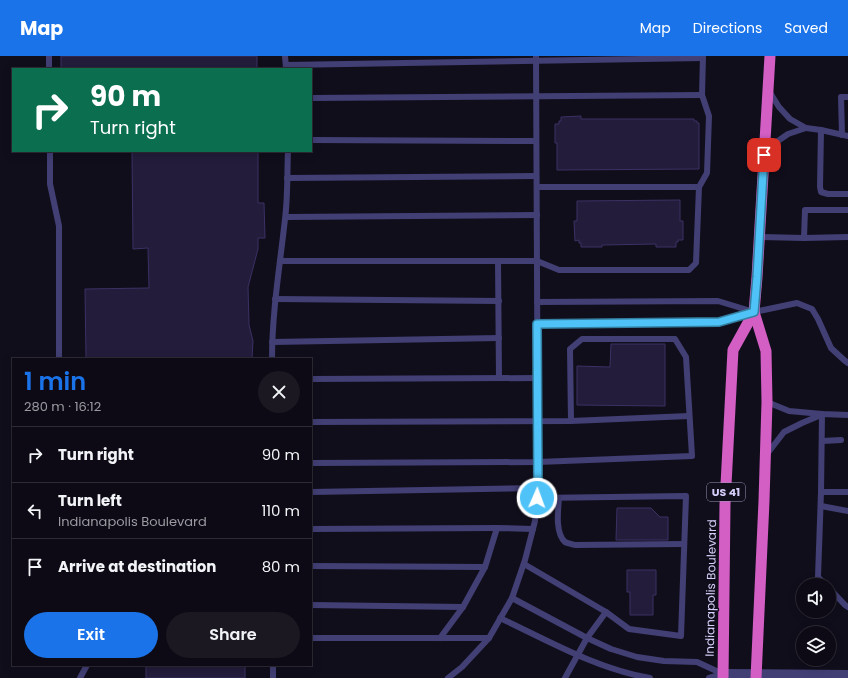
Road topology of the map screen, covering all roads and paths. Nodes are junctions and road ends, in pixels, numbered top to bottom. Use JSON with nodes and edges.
{"nodes":[{"id":1,"x":49,"y":56,"type":"edge"},
{"id":2,"x":286,"y":56,"type":"edge"},
{"id":3,"x":770,"y":56,"type":"edge"},
{"id":4,"x":703,"y":57,"type":"edge"},
{"id":5,"x":536,"y":58,"type":"edge"},
{"id":6,"x":286,"y":67,"type":"edge"},
{"id":7,"x":49,"y":68,"type":"edge"},
{"id":8,"x":768,"y":90,"type":"junction"},
{"id":9,"x":702,"y":95,"type":"junction"},
{"id":10,"x":536,"y":96,"type":"junction"},
{"id":11,"x":848,"y":97,"type":"edge"},
{"id":12,"x":312,"y":98,"type":"edge"},
{"id":13,"x":806,"y":128,"type":"junction"},
{"id":14,"x":821,"y":130,"type":"junction"},
{"id":15,"x":845,"y":135,"type":"edge"},
{"id":16,"x":312,"y":140,"type":"edge"},
{"id":17,"x":536,"y":141,"type":"junction"},
{"id":18,"x":50,"y":152,"type":"edge"},
{"id":19,"x":288,"y":152,"type":"edge"},
{"id":20,"x":764,"y":155,"type":"junction"},
{"id":21,"x":536,"y":176,"type":"junction"},
{"id":22,"x":287,"y":178,"type":"junction"},
{"id":23,"x":537,"y":187,"type":"junction"},
{"id":24,"x":699,"y":187,"type":"junction"},
{"id":25,"x":848,"y":194,"type":"edge"},
{"id":26,"x":848,"y":210,"type":"edge"},
{"id":27,"x":537,"y":214,"type":"junction"},
{"id":28,"x":286,"y":217,"type":"junction"},
{"id":29,"x":759,"y":237,"type":"junction"},
{"id":30,"x":848,"y":237,"type":"edge"},
{"id":31,"x":804,"y":238,"type":"junction"},
{"id":32,"x":280,"y":261,"type":"junction"},
{"id":33,"x":498,"y":261,"type":"junction"},
{"id":34,"x":537,"y":261,"type":"junction"},
{"id":35,"x":276,"y":299,"type":"junction"},
{"id":36,"x":498,"y":300,"type":"junction"},
{"id":37,"x":537,"y":302,"type":"junction"},
{"id":38,"x":754,"y":312,"type":"junction"},
{"id":39,"x":537,"y":324,"type":"junction"},
{"id":40,"x":499,"y":338,"type":"junction"},
{"id":41,"x":272,"y":342,"type":"junction"},
{"id":42,"x":60,"y":358,"type":"edge"},
{"id":43,"x":272,"y":358,"type":"edge"},
{"id":44,"x":848,"y":363,"type":"edge"},
{"id":45,"x":499,"y":378,"type":"junction"},
{"id":46,"x":538,"y":378,"type":"junction"},
{"id":47,"x":312,"y":379,"type":"edge"},
{"id":48,"x":767,"y":402,"type":"junction"},
{"id":49,"x":822,"y":414,"type":"junction"},
{"id":50,"x":848,"y":415,"type":"edge"},
{"id":51,"x":689,"y":416,"type":"junction"},
{"id":52,"x":538,"y":421,"type":"junction"},
{"id":53,"x":571,"y":421,"type":"junction"},
{"id":54,"x":312,"y":422,"type":"edge"},
{"id":55,"x":822,"y":440,"type":"junction"},
{"id":56,"x":841,"y":440,"type":"dead end"},
{"id":57,"x":765,"y":456,"type":"junction"},
{"id":58,"x":538,"y":462,"type":"junction"},
{"id":59,"x":312,"y":464,"type":"edge"},
{"id":60,"x":538,"y":488,"type":"junction"},
{"id":61,"x":312,"y":492,"type":"edge"},
{"id":62,"x":821,"y":492,"type":"junction"},
{"id":63,"x":848,"y":492,"type":"edge"},
{"id":64,"x":537,"y":498,"type":"junction"},
{"id":65,"x":559,"y":498,"type":"junction"},
{"id":66,"x":821,"y":506,"type":"junction"},
{"id":67,"x":848,"y":511,"type":"edge"},
{"id":68,"x":497,"y":528,"type":"junction"},
{"id":69,"x":312,"y":529,"type":"edge"},
{"id":70,"x":533,"y":529,"type":"junction"},
{"id":71,"x":684,"y":544,"type":"junction"},
{"id":72,"x":524,"y":564,"type":"junction"},
{"id":73,"x":312,"y":566,"type":"edge"},
{"id":74,"x":485,"y":567,"type":"junction"},
{"id":75,"x":820,"y":578,"type":"edge"},
{"id":76,"x":836,"y":595,"type":"edge"},
{"id":77,"x":512,"y":598,"type":"junction"},
{"id":78,"x":312,"y":605,"type":"edge"},
{"id":79,"x":463,"y":606,"type":"junction"},
{"id":80,"x":848,"y":607,"type":"edge"},
{"id":81,"x":606,"y":612,"type":"junction"},
{"id":82,"x":500,"y":618,"type":"junction"},
{"id":83,"x":312,"y":638,"type":"edge"},
{"id":84,"x":440,"y":638,"type":"junction"},
{"id":85,"x":489,"y":638,"type":"junction"},
{"id":86,"x":587,"y":638,"type":"junction"},
{"id":87,"x":578,"y":654,"type":"junction"},
{"id":88,"x":86,"y":666,"type":"edge"},
{"id":89,"x":273,"y":666,"type":"edge"},
{"id":90,"x":848,"y":675,"type":"edge"},
{"id":91,"x":723,"y":676,"type":"edge"},
{"id":92,"x":756,"y":676,"type":"edge"},
{"id":93,"x":80,"y":678,"type":"edge"},
{"id":94,"x":273,"y":678,"type":"edge"},
{"id":95,"x":448,"y":678,"type":"edge"},
{"id":96,"x":565,"y":678,"type":"edge"},
{"id":97,"x":650,"y":678,"type":"edge"},
{"id":98,"x":709,"y":678,"type":"edge"}],
"edges":[{"from":1,"to":7,"type":"lane"},
{"from":2,"to":6,"type":"lane"},
{"from":3,"to":8,"type":"highway","name":"Indianapolis Boulevard","number":"US 41"},
{"from":4,"to":5,"type":"lane"},
{"from":4,"to":9,"type":"lane"},
{"from":5,"to":6,"type":"lane"},
{"from":5,"to":10,"type":"lane"},
{"from":8,"to":13,"type":"lane"},
{"from":8,"to":20,"type":"highway","name":"Indianapolis Boulevard","number":"US 41"},
{"from":9,"to":10,"type":"lane"},
{"from":9,"to":24,"type":"lane"},
{"from":10,"to":12,"type":"lane"},
{"from":10,"to":17,"type":"lane"},
{"from":11,"to":15,"type":"lane"},
{"from":13,"to":14,"type":"lane"},
{"from":13,"to":20,"type":"lane"},
{"from":14,"to":15,"type":"lane"},
{"from":14,"to":25,"type":"lane"},
{"from":16,"to":17,"type":"lane"},
{"from":17,"to":21,"type":"lane"},
{"from":18,"to":42,"type":"lane"},
{"from":19,"to":22,"type":"lane"},
{"from":20,"to":29,"type":"highway","name":"Indianapolis Boulevard","number":"US 41"},
{"from":21,"to":22,"type":"lane"},
{"from":21,"to":23,"type":"lane"},
{"from":22,"to":28,"type":"lane"},
{"from":23,"to":24,"type":"lane"},
{"from":23,"to":27,"type":"lane"},
{"from":24,"to":34,"type":"lane"},
{"from":26,"to":31,"type":"lane"},
{"from":27,"to":28,"type":"lane"},
{"from":27,"to":34,"type":"lane"},
{"from":28,"to":32,"type":"lane"},
{"from":29,"to":31,"type":"lane"},
{"from":29,"to":38,"type":"highway","name":"Indianapolis Boulevard","number":"US 41"},
{"from":30,"to":31,"type":"lane"},
{"from":32,"to":33,"type":"lane"},
{"from":32,"to":35,"type":"lane"},
{"from":33,"to":34,"type":"lane"},
{"from":33,"to":36,"type":"lane"},
{"from":34,"to":37,"type":"lane"},
{"from":35,"to":36,"type":"lane"},
{"from":35,"to":41,"type":"lane"},
{"from":36,"to":40,"type":"lane"},
{"from":37,"to":38,"type":"lane"},
{"from":37,"to":39,"type":"lane"},
{"from":38,"to":39,"type":"lane"},
{"from":38,"to":44,"type":"lane"},
{"from":38,"to":48,"type":"highway","name":"Indianapolis Boulevard","number":"US 41"},
{"from":38,"to":91,"type":"highway","name":"Indianapolis Boulevard","number":"US 41"},
{"from":39,"to":46,"type":"lane"},
{"from":40,"to":41,"type":"lane"},
{"from":40,"to":45,"type":"lane"},
{"from":41,"to":43,"type":"lane"},
{"from":45,"to":46,"type":"lane"},
{"from":45,"to":47,"type":"lane"},
{"from":46,"to":52,"type":"lane"},
{"from":48,"to":49,"type":"lane"},
{"from":48,"to":57,"type":"highway","name":"Indianapolis Boulevard","number":"US 41"},
{"from":49,"to":50,"type":"lane"},
{"from":49,"to":55,"type":"lane"},
{"from":49,"to":57,"type":"lane"},
{"from":51,"to":53,"type":"lane"},
{"from":51,"to":53,"type":"lane"},
{"from":51,"to":58,"type":"lane"},
{"from":52,"to":53,"type":"lane"},
{"from":52,"to":54,"type":"lane"},
{"from":52,"to":58,"type":"lane"},
{"from":55,"to":56,"type":"lane"},
{"from":55,"to":62,"type":"lane"},
{"from":57,"to":92,"type":"highway","name":"Indianapolis Boulevard","number":"US 41"},
{"from":58,"to":59,"type":"lane"},
{"from":58,"to":60,"type":"lane"},
{"from":60,"to":61,"type":"lane"},
{"from":60,"to":64,"type":"lane"},
{"from":62,"to":63,"type":"lane"},
{"from":62,"to":66,"type":"lane"},
{"from":64,"to":65,"type":"lane"},
{"from":64,"to":70,"type":"lane"},
{"from":65,"to":71,"type":"lane"},
{"from":65,"to":71,"type":"lane"},
{"from":66,"to":67,"type":"lane"},
{"from":66,"to":75,"type":"lane"},
{"from":68,"to":69,"type":"lane"},
{"from":68,"to":70,"type":"lane"},
{"from":68,"to":74,"type":"lane"},
{"from":70,"to":72,"type":"lane"},
{"from":71,"to":81,"type":"lane"},
{"from":72,"to":77,"type":"lane"},
{"from":72,"to":81,"type":"lane"},
{"from":73,"to":74,"type":"lane"},
{"from":74,"to":79,"type":"lane"},
{"from":76,"to":80,"type":"lane"},
{"from":77,"to":82,"type":"lane"},
{"from":77,"to":86,"type":"lane"},
{"from":78,"to":79,"type":"lane"},
{"from":79,"to":84,"type":"lane"},
{"from":81,"to":86,"type":"lane"},
{"from":82,"to":85,"type":"lane"},
{"from":82,"to":87,"type":"lane"},
{"from":83,"to":84,"type":"lane"},
{"from":84,"to":85,"type":"lane"},
{"from":85,"to":95,"type":"lane"},
{"from":86,"to":87,"type":"lane"},
{"from":86,"to":91,"type":"lane"},
{"from":87,"to":96,"type":"lane"},
{"from":87,"to":97,"type":"lane"},
{"from":88,"to":93,"type":"lane"},
{"from":89,"to":94,"type":"lane"},
{"from":90,"to":92,"type":"street"},
{"from":91,"to":92,"type":"street"},
{"from":91,"to":98,"type":"lane"}]}
